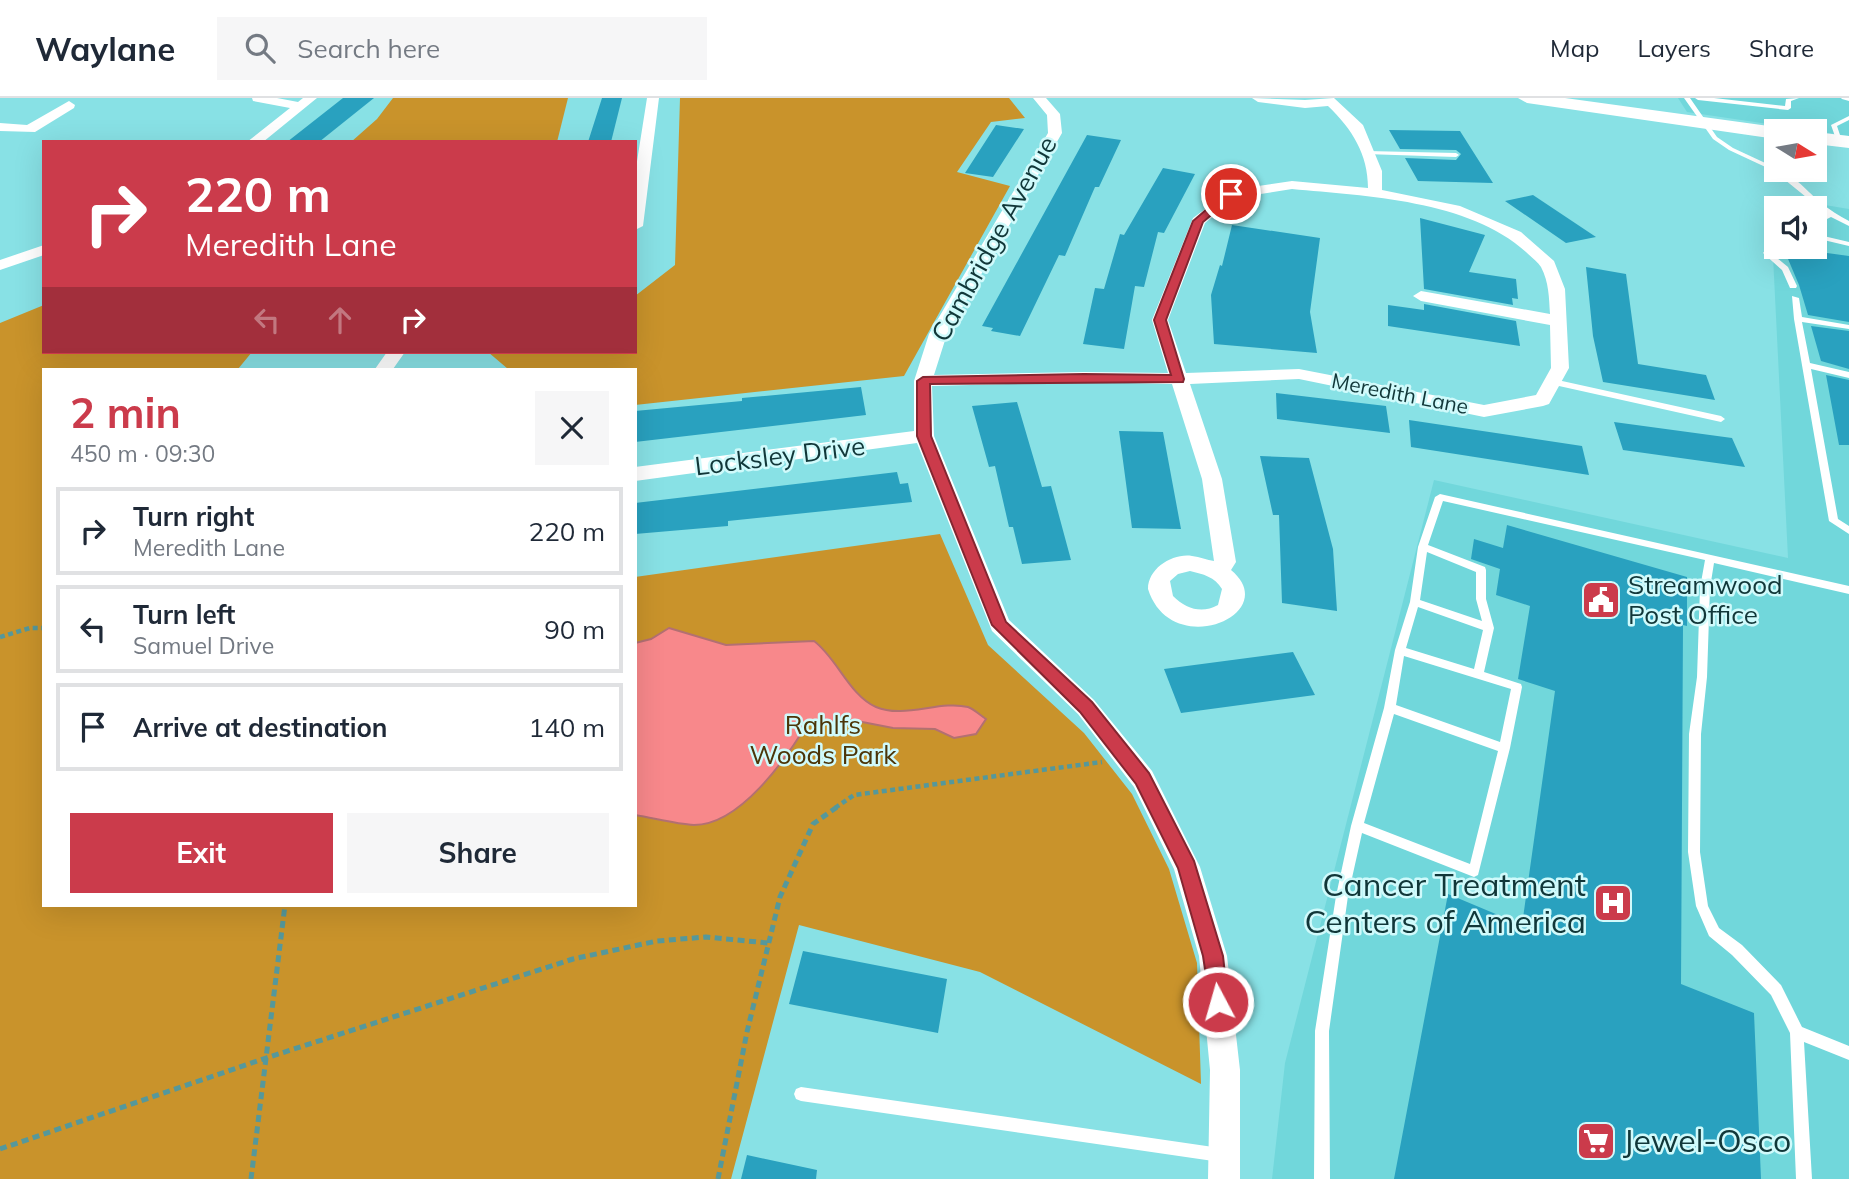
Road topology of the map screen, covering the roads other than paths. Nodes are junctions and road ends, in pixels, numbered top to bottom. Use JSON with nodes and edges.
{"nodes":[{"id":1,"x":258,"y":98,"type":"edge"},
{"id":2,"x":311,"y":98,"type":"edge"},
{"id":3,"x":653,"y":98,"type":"edge"},
{"id":4,"x":1039,"y":98,"type":"edge"},
{"id":5,"x":1527,"y":98,"type":"edge"},
{"id":6,"x":1687,"y":98,"type":"edge"},
{"id":7,"x":1698,"y":98,"type":"edge"},
{"id":8,"x":1796,"y":98,"type":"edge"},
{"id":9,"x":1251,"y":99,"type":"edge"},
{"id":10,"x":1329,"y":100,"type":"edge"},
{"id":11,"x":69,"y":105,"type":"dead end"},
{"id":12,"x":298,"y":106,"type":"junction"},
{"id":13,"x":1849,"y":118,"type":"edge"},
{"id":14,"x":1704,"y":123,"type":"junction"},
{"id":15,"x":0,"y":127,"type":"edge"},
{"id":16,"x":1764,"y":131,"type":"edge"},
{"id":17,"x":256,"y":140,"type":"edge"},
{"id":18,"x":1844,"y":142,"type":"edge"},
{"id":19,"x":1367,"y":153,"type":"junction"},
{"id":20,"x":1456,"y":155,"type":"dead end"},
{"id":21,"x":1764,"y":164,"type":"edge"},
{"id":22,"x":1793,"y":182,"type":"edge"},
{"id":23,"x":1375,"y":193,"type":"junction"},
{"id":24,"x":637,"y":212,"type":"edge"},
{"id":25,"x":1830,"y":215,"type":"junction"},
{"id":26,"x":1827,"y":217,"type":"edge"},
{"id":27,"x":1849,"y":224,"type":"edge"},
{"id":28,"x":1827,"y":239,"type":"edge"},
{"id":29,"x":1849,"y":244,"type":"edge"},
{"id":30,"x":42,"y":251,"type":"edge"},
{"id":31,"x":1774,"y":259,"type":"edge"},
{"id":32,"x":0,"y":265,"type":"edge"},
{"id":33,"x":1793,"y":285,"type":"dead end"},
{"id":34,"x":1420,"y":296,"type":"dead end"},
{"id":35,"x":1795,"y":298,"type":"dead end"},
{"id":36,"x":1798,"y":319,"type":"junction"},
{"id":37,"x":1558,"y":321,"type":"junction"},
{"id":38,"x":1849,"y":327,"type":"edge"},
{"id":39,"x":1806,"y":365,"type":"junction"},
{"id":40,"x":1849,"y":375,"type":"edge"},
{"id":41,"x":1178,"y":379,"type":"junction"},
{"id":42,"x":923,"y":381,"type":"junction"},
{"id":43,"x":1553,"y":382,"type":"junction"},
{"id":44,"x":1721,"y":419,"type":"dead end"},
{"id":45,"x":924,"y":436,"type":"junction"},
{"id":46,"x":637,"y":474,"type":"edge"},
{"id":47,"x":1849,"y":531,"type":"edge"},
{"id":48,"x":1423,"y":547,"type":"junction"},
{"id":49,"x":1710,"y":558,"type":"junction"},
{"id":50,"x":1218,"y":570,"type":"dead end"},
{"id":51,"x":1849,"y":590,"type":"edge"},
{"id":52,"x":1415,"y":602,"type":"junction"},
{"id":53,"x":1489,"y":628,"type":"junction"},
{"id":54,"x":1400,"y":650,"type":"junction"},
{"id":55,"x":1478,"y":675,"type":"junction"},
{"id":56,"x":1390,"y":708,"type":"junction"},
{"id":57,"x":1504,"y":748,"type":"junction"},
{"id":58,"x":1357,"y":826,"type":"junction"},
{"id":59,"x":1797,"y":1032,"type":"junction"},
{"id":60,"x":1849,"y":1053,"type":"edge"},
{"id":61,"x":801,"y":1094,"type":"dead end"},
{"id":62,"x":1226,"y":1156,"type":"junction"},
{"id":63,"x":1224,"y":1179,"type":"edge"},
{"id":64,"x":1322,"y":1179,"type":"edge"},
{"id":65,"x":1804,"y":1179,"type":"edge"}],
"edges":[{"from":1,"to":12,"type":"street"},
{"from":2,"to":12,"type":"street"},
{"from":3,"to":24,"type":"street"},
{"from":4,"to":42,"type":"street","name":"Cambridge Avenue"},
{"from":5,"to":14,"type":"main road"},
{"from":6,"to":14,"type":"lane"},
{"from":7,"to":8,"type":"lane"},
{"from":9,"to":10,"type":"street"},
{"from":10,"to":19,"type":"street"},
{"from":11,"to":15,"type":"street"},
{"from":12,"to":17,"type":"street"},
{"from":13,"to":18,"type":"lane"},
{"from":14,"to":16,"type":"main road"},
{"from":14,"to":21,"type":"lane"},
{"from":19,"to":20,"type":"lane"},
{"from":19,"to":23,"type":"street"},
{"from":22,"to":25,"type":"lane"},
{"from":23,"to":37,"type":"street"},
{"from":23,"to":41,"type":"street"},
{"from":25,"to":26,"type":"lane"},
{"from":25,"to":27,"type":"lane"},
{"from":28,"to":29,"type":"lane"},
{"from":30,"to":32,"type":"street"},
{"from":31,"to":33,"type":"lane"},
{"from":34,"to":37,"type":"street"},
{"from":35,"to":36,"type":"lane"},
{"from":36,"to":38,"type":"lane"},
{"from":36,"to":39,"type":"lane"},
{"from":37,"to":43,"type":"street"},
{"from":39,"to":40,"type":"lane"},
{"from":39,"to":47,"type":"lane"},
{"from":41,"to":42,"type":"street","name":"Meredith Lane"},
{"from":41,"to":43,"type":"street","name":"Meredith Lane"},
{"from":41,"to":50,"type":"street"},
{"from":42,"to":45,"type":"street","name":"Cambridge Avenue"},
{"from":43,"to":44,"type":"lane"},
{"from":45,"to":46,"type":"street","name":"Locksley Drive"},
{"from":45,"to":62,"type":"street","name":"Cambridge Avenue"},
{"from":48,"to":49,"type":"lane"},
{"from":48,"to":52,"type":"lane"},
{"from":48,"to":53,"type":"lane"},
{"from":49,"to":51,"type":"lane"},
{"from":49,"to":59,"type":"lane"},
{"from":52,"to":53,"type":"lane"},
{"from":52,"to":54,"type":"lane"},
{"from":53,"to":55,"type":"lane"},
{"from":54,"to":55,"type":"lane"},
{"from":54,"to":56,"type":"lane"},
{"from":55,"to":57,"type":"lane"},
{"from":56,"to":57,"type":"lane"},
{"from":56,"to":58,"type":"lane"},
{"from":57,"to":58,"type":"lane"},
{"from":58,"to":64,"type":"lane"},
{"from":59,"to":60,"type":"lane"},
{"from":59,"to":65,"type":"lane"},
{"from":61,"to":62,"type":"lane"},
{"from":62,"to":63,"type":"street","name":"Cambridge Avenue"}]}
